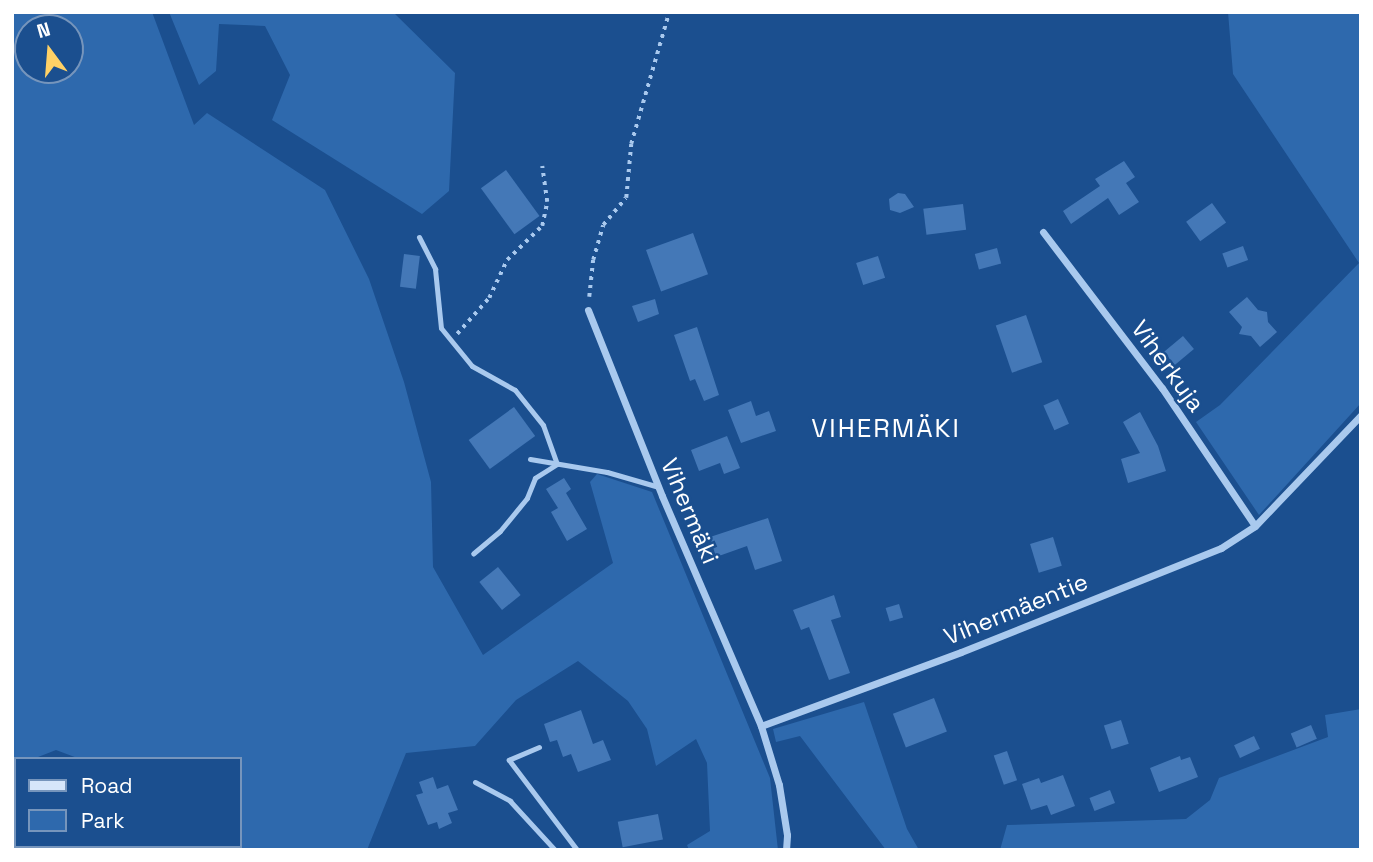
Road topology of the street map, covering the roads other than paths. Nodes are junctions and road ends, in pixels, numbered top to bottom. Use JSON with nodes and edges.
{"nodes":[{"id":1,"x":1043,"y":232,"type":"dead end"},
{"id":2,"x":419,"y":237,"type":"dead end"},
{"id":3,"x":587,"y":310,"type":"road end"},
{"id":4,"x":1361,"y":415,"type":"edge"},
{"id":5,"x":530,"y":459,"type":"dead end"},
{"id":6,"x":557,"y":464,"type":"junction"},
{"id":7,"x":659,"y":487,"type":"junction"},
{"id":8,"x":1255,"y":526,"type":"junction"},
{"id":9,"x":473,"y":554,"type":"dead end"},
{"id":10,"x":761,"y":726,"type":"junction"},
{"id":11,"x":539,"y":747,"type":"dead end"},
{"id":12,"x":475,"y":782,"type":"dead end"},
{"id":13,"x":555,"y":850,"type":"edge"},
{"id":14,"x":577,"y":850,"type":"edge"},
{"id":15,"x":786,"y":850,"type":"edge"}],
"edges":[{"from":1,"to":8,"type":"street","name":"Viherkuja"},
{"from":2,"to":6,"type":"lane"},
{"from":3,"to":7,"type":"street","name":"Vihermäki"},
{"from":4,"to":8,"type":"street","name":"Vihermäentie"},
{"from":5,"to":6,"type":"lane"},
{"from":6,"to":7,"type":"lane"},
{"from":6,"to":9,"type":"lane"},
{"from":7,"to":10,"type":"street","name":"Vihermäki"},
{"from":8,"to":10,"type":"street","name":"Vihermäentie"},
{"from":10,"to":15,"type":"street"},
{"from":11,"to":14,"type":"lane"},
{"from":12,"to":13,"type":"lane"}]}
